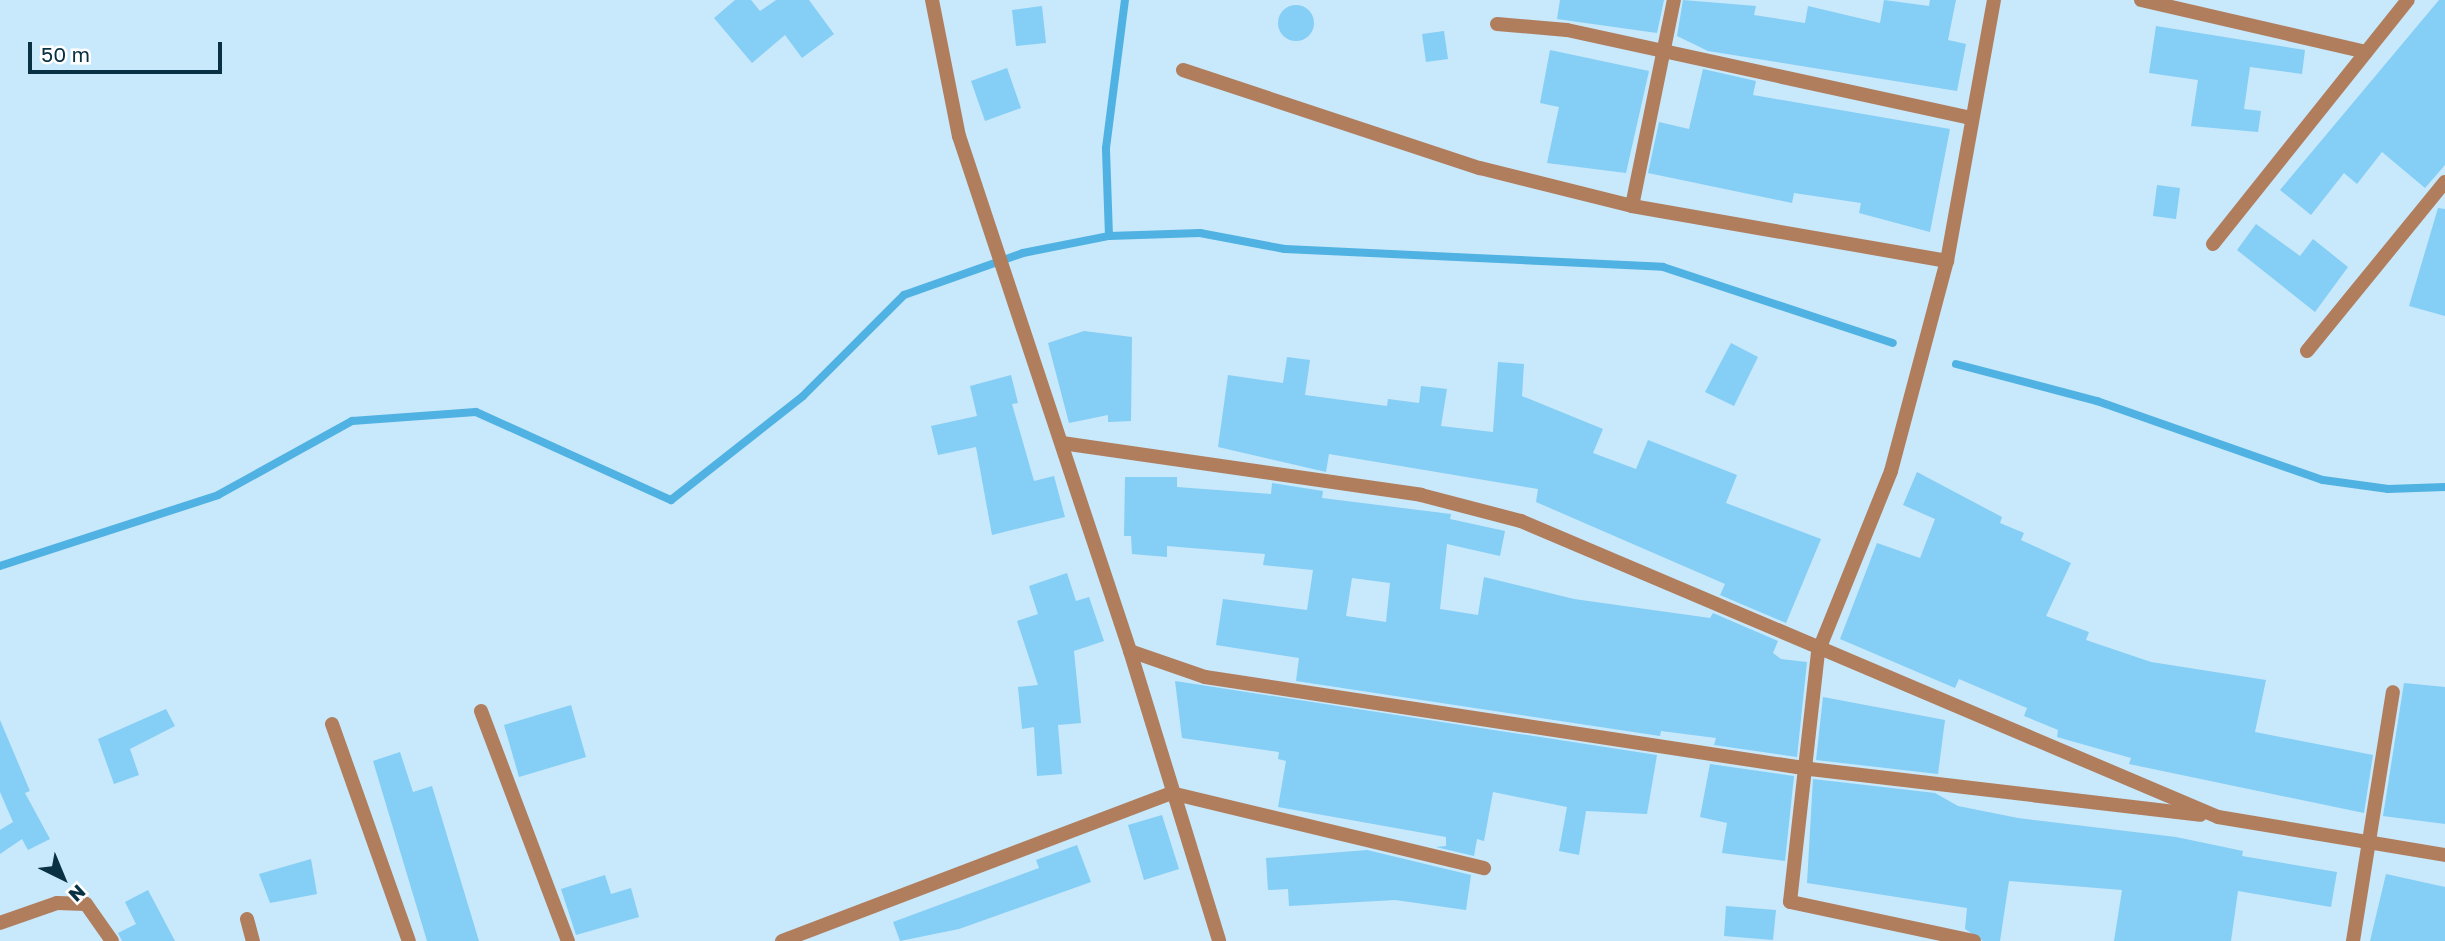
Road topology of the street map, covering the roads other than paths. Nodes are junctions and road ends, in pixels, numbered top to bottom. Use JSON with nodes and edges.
{"nodes":[{"id":1,"x":932,"y":0,"type":"edge"},
{"id":2,"x":1674,"y":0,"type":"edge"},
{"id":3,"x":1994,"y":0,"type":"edge"},
{"id":4,"x":2141,"y":0,"type":"edge"},
{"id":5,"x":2408,"y":0,"type":"edge"},
{"id":6,"x":1497,"y":24,"type":"dead end"},
{"id":7,"x":1665,"y":52,"type":"junction"},
{"id":8,"x":2366,"y":52,"type":"junction"},
{"id":9,"x":1183,"y":70,"type":"dead end"},
{"id":10,"x":1972,"y":118,"type":"junction"},
{"id":11,"x":2442,"y":189,"type":"edge"},
{"id":12,"x":1632,"y":206,"type":"junction"},
{"id":13,"x":2213,"y":244,"type":"dead end"},
{"id":14,"x":1947,"y":261,"type":"junction"},
{"id":15,"x":2307,"y":351,"type":"dead end"},
{"id":16,"x":1062,"y":443,"type":"junction"},
{"id":17,"x":1130,"y":651,"type":"junction"},
{"id":18,"x":1818,"y":652,"type":"junction"},
{"id":19,"x":2393,"y":692,"type":"dead end"},
{"id":20,"x":481,"y":711,"type":"dead end"},
{"id":21,"x":332,"y":724,"type":"dead end"},
{"id":22,"x":1810,"y":769,"type":"junction"},
{"id":23,"x":1171,"y":793,"type":"junction"},
{"id":24,"x":2218,"y":817,"type":"junction"},
{"id":25,"x":2372,"y":840,"type":"junction"},
{"id":26,"x":2445,"y":855,"type":"edge"},
{"id":27,"x":1484,"y":867,"type":"dead end"},
{"id":28,"x":247,"y":919,"type":"dead end"},
{"id":29,"x":0,"y":923,"type":"edge"},
{"id":30,"x":112,"y":941,"type":"edge"},
{"id":31,"x":253,"y":941,"type":"edge"},
{"id":32,"x":409,"y":941,"type":"edge"},
{"id":33,"x":568,"y":941,"type":"edge"},
{"id":34,"x":782,"y":941,"type":"edge"},
{"id":35,"x":1219,"y":941,"type":"edge"},
{"id":36,"x":1974,"y":941,"type":"edge"},
{"id":37,"x":2353,"y":941,"type":"edge"}],
"edges":[{"from":1,"to":16,"type":"street"},
{"from":2,"to":7,"type":"street"},
{"from":3,"to":10,"type":"street"},
{"from":4,"to":8,"type":"street"},
{"from":5,"to":8,"type":"street"},
{"from":6,"to":7,"type":"street"},
{"from":7,"to":10,"type":"street"},
{"from":7,"to":12,"type":"street"},
{"from":8,"to":13,"type":"street"},
{"from":9,"to":12,"type":"street"},
{"from":10,"to":14,"type":"street"},
{"from":11,"to":15,"type":"street"},
{"from":12,"to":14,"type":"street"},
{"from":14,"to":18,"type":"street"},
{"from":16,"to":17,"type":"street"},
{"from":16,"to":18,"type":"street"},
{"from":17,"to":22,"type":"street"},
{"from":17,"to":23,"type":"street"},
{"from":18,"to":22,"type":"street"},
{"from":18,"to":24,"type":"street"},
{"from":19,"to":25,"type":"street"},
{"from":20,"to":33,"type":"street"},
{"from":21,"to":32,"type":"street"},
{"from":22,"to":24,"type":"street"},
{"from":22,"to":36,"type":"street"},
{"from":23,"to":27,"type":"street"},
{"from":23,"to":34,"type":"street"},
{"from":23,"to":35,"type":"street"},
{"from":24,"to":25,"type":"street"},
{"from":25,"to":26,"type":"street"},
{"from":25,"to":37,"type":"street"},
{"from":28,"to":31,"type":"street"},
{"from":29,"to":30,"type":"street"}]}
